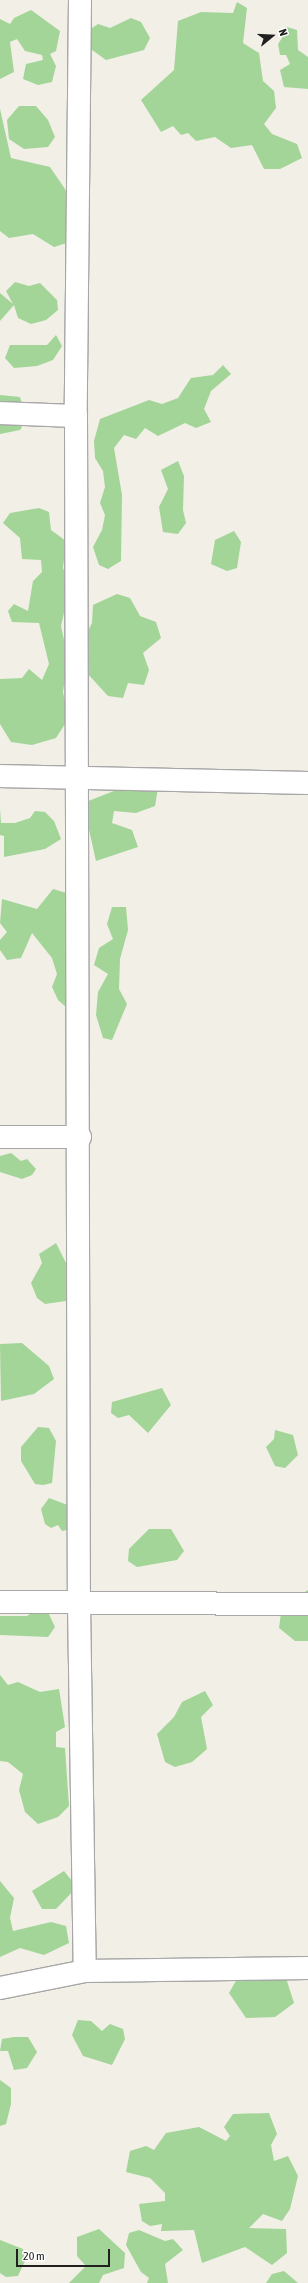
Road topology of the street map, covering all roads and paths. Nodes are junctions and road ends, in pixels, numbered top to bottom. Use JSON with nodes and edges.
{"nodes":[{"id":1,"x":80,"y":0,"type":"edge"},
{"id":2,"x":0,"y":413,"type":"edge"},
{"id":3,"x":76,"y":416,"type":"junction"},
{"id":4,"x":0,"y":776,"type":"edge"},
{"id":5,"x":78,"y":779,"type":"junction"},
{"id":6,"x":308,"y":783,"type":"edge"},
{"id":7,"x":0,"y":1137,"type":"edge"},
{"id":8,"x":80,"y":1137,"type":"junction"},
{"id":9,"x":0,"y":1602,"type":"edge"},
{"id":10,"x":79,"y":1604,"type":"junction"},
{"id":11,"x":308,"y":1604,"type":"edge"},
{"id":12,"x":308,"y":1968,"type":"edge"},
{"id":13,"x":85,"y":1971,"type":"junction"},
{"id":14,"x":0,"y":1988,"type":"edge"}],
"edges":[{"from":1,"to":3,"type":"street"},
{"from":2,"to":3,"type":"street"},
{"from":3,"to":5,"type":"street"},
{"from":4,"to":5,"type":"street"},
{"from":5,"to":6,"type":"street"},
{"from":5,"to":8,"type":"street"},
{"from":7,"to":8,"type":"street"},
{"from":8,"to":10,"type":"street"},
{"from":9,"to":10,"type":"street"},
{"from":10,"to":11,"type":"street"},
{"from":10,"to":13,"type":"street"},
{"from":12,"to":13,"type":"street"},
{"from":13,"to":14,"type":"street"}]}
